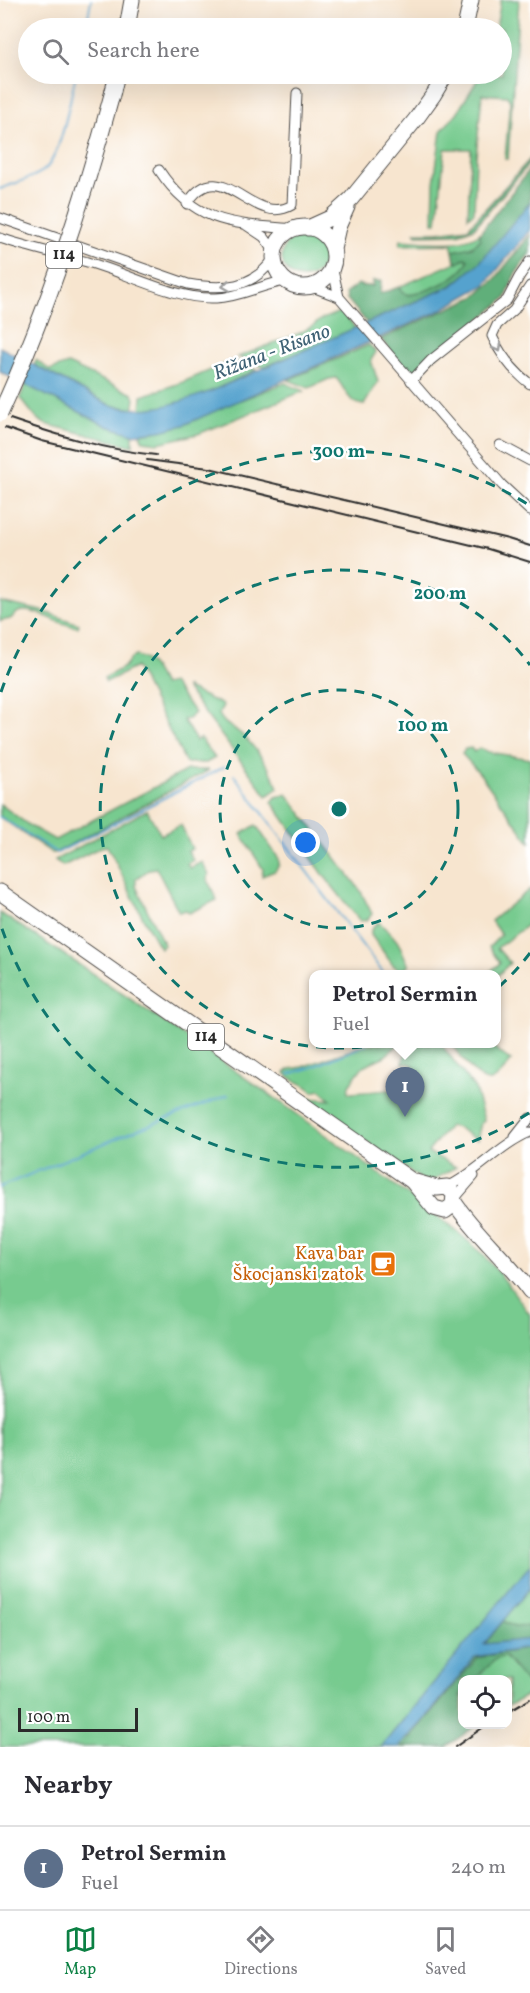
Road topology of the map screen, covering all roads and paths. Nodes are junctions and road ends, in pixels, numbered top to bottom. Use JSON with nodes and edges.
{"nodes":[{"id":1,"x":132,"y":0,"type":"edge"},
{"id":2,"x":471,"y":0,"type":"edge"},
{"id":3,"x":129,"y":18,"type":"edge"},
{"id":4,"x":467,"y":18,"type":"edge"},
{"id":5,"x":115,"y":84,"type":"edge"},
{"id":6,"x":440,"y":84,"type":"edge"},
{"id":7,"x":297,"y":93,"type":"dead end"},
{"id":8,"x":159,"y":170,"type":"dead end"},
{"id":9,"x":351,"y":199,"type":"junction"},
{"id":10,"x":188,"y":204,"type":"junction"},
{"id":11,"x":0,"y":218,"type":"edge"},
{"id":12,"x":244,"y":224,"type":"junction"},
{"id":13,"x":301,"y":228,"type":"junction"},
{"id":14,"x":0,"y":238,"type":"edge"},
{"id":15,"x":333,"y":249,"type":"junction"},
{"id":16,"x":274,"y":255,"type":"junction"},
{"id":17,"x":530,"y":261,"type":"edge"},
{"id":18,"x":332,"y":266,"type":"junction"},
{"id":19,"x":286,"y":281,"type":"junction"},
{"id":20,"x":310,"y":286,"type":"junction"},
{"id":21,"x":530,"y":286,"type":"edge"},
{"id":22,"x":340,"y":299,"type":"junction"},
{"id":23,"x":411,"y":381,"type":"junction"},
{"id":24,"x":530,"y":384,"type":"edge"},
{"id":25,"x":0,"y":414,"type":"edge"},
{"id":26,"x":500,"y":445,"type":"dead end"},
{"id":27,"x":530,"y":462,"type":"edge"},
{"id":28,"x":530,"y":511,"type":"edge"},
{"id":29,"x":0,"y":892,"type":"edge"},
{"id":30,"x":530,"y":1118,"type":"edge"},
{"id":31,"x":530,"y":1132,"type":"edge"},
{"id":32,"x":510,"y":1143,"type":"junction"},
{"id":33,"x":445,"y":1198,"type":"junction"},
{"id":34,"x":530,"y":1292,"type":"edge"}],
"edges":[{"from":1,"to":3,"type":"main road"},
{"from":2,"to":4,"type":"main road"},
{"from":5,"to":25,"type":"main road","number":"114","bridge":true},
{"from":6,"to":9,"type":"main road"},
{"from":7,"to":10,"type":"street"},
{"from":8,"to":10,"type":"street"},
{"from":9,"to":13,"type":"main road"},
{"from":9,"to":15,"type":"main road"},
{"from":10,"to":12,"type":"street"},
{"from":16,"to":11,"type":"street","one_way":true},
{"from":12,"to":13,"type":"street"},
{"from":12,"to":16,"type":"street"},
{"from":13,"to":15,"type":"main road"},
{"from":13,"to":16,"type":"main road"},
{"from":14,"to":19,"type":"street"},
{"from":15,"to":18,"type":"main road"},
{"from":16,"to":19,"type":"main road"},
{"from":17,"to":23,"type":"street"},
{"from":18,"to":20,"type":"main road"},
{"from":18,"to":22,"type":"street"},
{"from":19,"to":20,"type":"main road"},
{"from":20,"to":22,"type":"street"},
{"from":21,"to":24,"type":"street","one_way":true},
{"from":22,"to":23,"type":"street"},
{"from":23,"to":28,"type":"street"},
{"from":26,"to":27,"type":"street"},
{"from":29,"to":33,"type":"main road","number":"114"},
{"from":30,"to":32,"type":"street"},
{"from":31,"to":32,"type":"street"},
{"from":32,"to":33,"type":"street"},
{"from":33,"to":34,"type":"main road","number":"114"}]}
